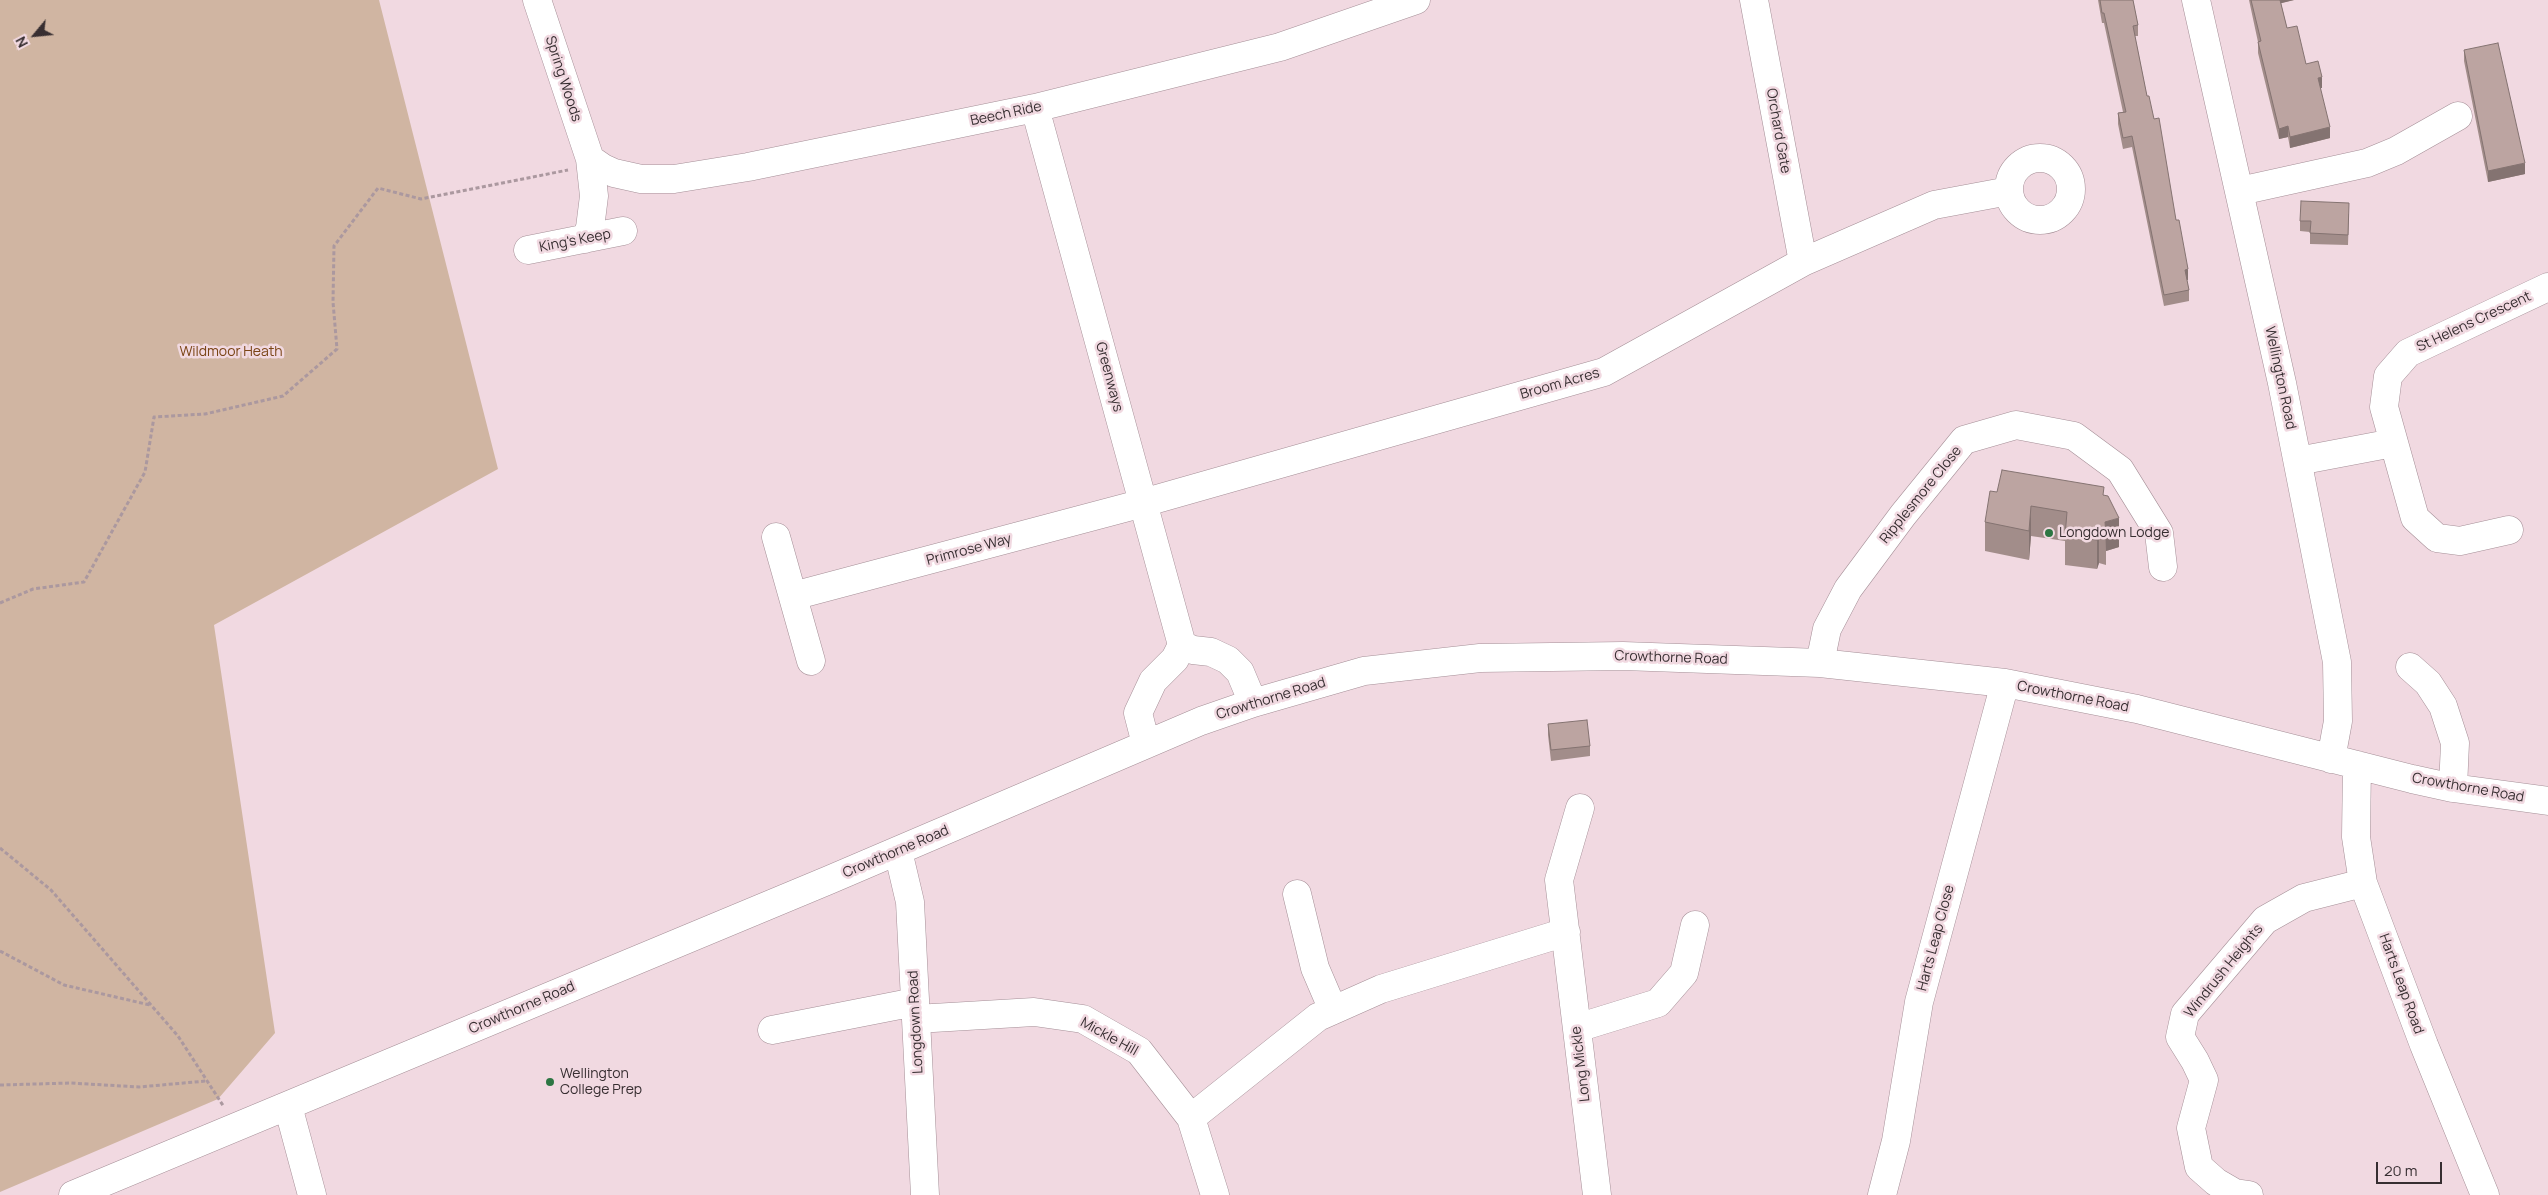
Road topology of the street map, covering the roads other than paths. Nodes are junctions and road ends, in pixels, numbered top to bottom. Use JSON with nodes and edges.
{"nodes":[{"id":1,"x":537,"y":0,"type":"edge"},
{"id":2,"x":1416,"y":0,"type":"edge"},
{"id":3,"x":1754,"y":0,"type":"edge"},
{"id":4,"x":2196,"y":0,"type":"edge"},
{"id":5,"x":1035,"y":108,"type":"junction"},
{"id":6,"x":2458,"y":116,"type":"dead end"},
{"id":7,"x":590,"y":159,"type":"junction"},
{"id":8,"x":623,"y":176,"type":"junction"},
{"id":9,"x":2009,"y":191,"type":"dead end"},
{"id":10,"x":2240,"y":191,"type":"junction"},
{"id":11,"x":594,"y":196,"type":"junction"},
{"id":12,"x":623,"y":231,"type":"dead end"},
{"id":13,"x":585,"y":239,"type":"junction"},
{"id":14,"x":528,"y":250,"type":"dead end"},
{"id":15,"x":1802,"y":262,"type":"junction"},
{"id":16,"x":2548,"y":287,"type":"edge"},
{"id":17,"x":2392,"y":443,"type":"junction"},
{"id":18,"x":2298,"y":461,"type":"junction"},
{"id":19,"x":1144,"y":502,"type":"junction"},
{"id":20,"x":2509,"y":530,"type":"dead end"},
{"id":21,"x":776,"y":537,"type":"dead end"},
{"id":22,"x":2163,"y":567,"type":"dead end"},
{"id":23,"x":793,"y":596,"type":"junction"},
{"id":24,"x":1182,"y":645,"type":"junction"},
{"id":25,"x":811,"y":661,"type":"dead end"},
{"id":26,"x":1820,"y":663,"type":"junction"},
{"id":27,"x":2410,"y":667,"type":"dead end"},
{"id":28,"x":2005,"y":683,"type":"junction"},
{"id":29,"x":1253,"y":703,"type":"junction"},
{"id":30,"x":1146,"y":744,"type":"junction"},
{"id":31,"x":2331,"y":759,"type":"junction"},
{"id":32,"x":2357,"y":765,"type":"junction"},
{"id":33,"x":2453,"y":788,"type":"junction"},
{"id":34,"x":2548,"y":801,"type":"edge"},
{"id":35,"x":1580,"y":808,"type":"dead end"},
{"id":36,"x":898,"y":851,"type":"junction"},
{"id":37,"x":2363,"y":882,"type":"junction"},
{"id":38,"x":1297,"y":894,"type":"dead end"},
{"id":39,"x":1695,"y":925,"type":"dead end"},
{"id":40,"x":1566,"y":932,"type":"junction"},
{"id":41,"x":916,"y":1010,"type":"junction"},
{"id":42,"x":1333,"y":1010,"type":"junction"},
{"id":43,"x":1577,"y":1028,"type":"junction"},
{"id":44,"x":772,"y":1030,"type":"dead end"},
{"id":45,"x":288,"y":1106,"type":"junction"},
{"id":46,"x":1191,"y":1118,"type":"junction"},
{"id":47,"x":73,"y":1195,"type":"edge"},
{"id":48,"x":312,"y":1195,"type":"edge"},
{"id":49,"x":925,"y":1195,"type":"edge"},
{"id":50,"x":1215,"y":1195,"type":"edge"},
{"id":51,"x":1597,"y":1195,"type":"edge"},
{"id":52,"x":1882,"y":1195,"type":"edge"},
{"id":53,"x":2249,"y":1195,"type":"edge"},
{"id":54,"x":2486,"y":1195,"type":"edge"}],
"edges":[{"from":1,"to":7,"type":"street","name":"Spring Woods"},
{"from":2,"to":5,"type":"street","name":"Beech Ride"},
{"from":3,"to":15,"type":"street","name":"Orchard Gate"},
{"from":4,"to":10,"type":"street","name":"Wellington Road"},
{"from":5,"to":8,"type":"street","name":"Beech Ride"},
{"from":5,"to":19,"type":"street","name":"Greenways"},
{"from":6,"to":10,"type":"street"},
{"from":7,"to":8,"type":"street","name":"Beech Ride"},
{"from":7,"to":11,"type":"street","name":"Spring Woods"},
{"from":8,"to":11,"type":"street"},
{"from":9,"to":15,"type":"street","name":"Broom Acres"},
{"from":10,"to":18,"type":"street","name":"Wellington Road"},
{"from":11,"to":13,"type":"street","name":"Spring Woods"},
{"from":12,"to":13,"type":"street","name":"King's Keep"},
{"from":13,"to":14,"type":"street","name":"King's Keep"},
{"from":15,"to":19,"type":"street","name":"Broom Acres"},
{"from":16,"to":17,"type":"street","name":"St Helens Crescent"},
{"from":17,"to":18,"type":"street"},
{"from":17,"to":20,"type":"street","name":"St Helens Crescent"},
{"from":18,"to":31,"type":"street","name":"Wellington Road"},
{"from":19,"to":23,"type":"street","name":"Primrose Way"},
{"from":19,"to":24,"type":"street","name":"Greenways"},
{"from":21,"to":23,"type":"street"},
{"from":22,"to":26,"type":"street","name":"Ripplesmore Close"},
{"from":23,"to":25,"type":"street"},
{"from":24,"to":29,"type":"street"},
{"from":24,"to":30,"type":"street"},
{"from":26,"to":28,"type":"street","name":"Crowthorne Road"},
{"from":26,"to":29,"type":"street","name":"Crowthorne Road"},
{"from":27,"to":33,"type":"street"},
{"from":28,"to":31,"type":"street","name":"Crowthorne Road"},
{"from":28,"to":52,"type":"street","name":"Harts Leap Close"},
{"from":29,"to":30,"type":"street","name":"Crowthorne Road"},
{"from":30,"to":36,"type":"street","name":"Crowthorne Road"},
{"from":31,"to":32,"type":"street","name":"Crowthorne Road"},
{"from":32,"to":33,"type":"street","name":"Crowthorne Road"},
{"from":32,"to":37,"type":"street","name":"Harts Leap Road"},
{"from":33,"to":34,"type":"street","name":"Crowthorne Road"},
{"from":35,"to":40,"type":"street","name":"Long Mickle"},
{"from":36,"to":41,"type":"street","name":"Longdown Road"},
{"from":36,"to":45,"type":"street","name":"Crowthorne Road"},
{"from":37,"to":53,"type":"street","name":"Windrush Heights"},
{"from":37,"to":54,"type":"street","name":"Harts Leap Road"},
{"from":38,"to":42,"type":"street"},
{"from":39,"to":43,"type":"street"},
{"from":40,"to":42,"type":"street"},
{"from":40,"to":43,"type":"street","name":"Long Mickle"},
{"from":41,"to":44,"type":"street","name":"Mickle Hill"},
{"from":41,"to":46,"type":"street","name":"Mickle Hill"},
{"from":41,"to":49,"type":"street","name":"Longdown Road"},
{"from":42,"to":46,"type":"street"},
{"from":43,"to":51,"type":"street","name":"Long Mickle"},
{"from":45,"to":47,"type":"street","name":"Crowthorne Road"},
{"from":45,"to":48,"type":"street"},
{"from":46,"to":50,"type":"street","name":"Mickle Hill"}]}
